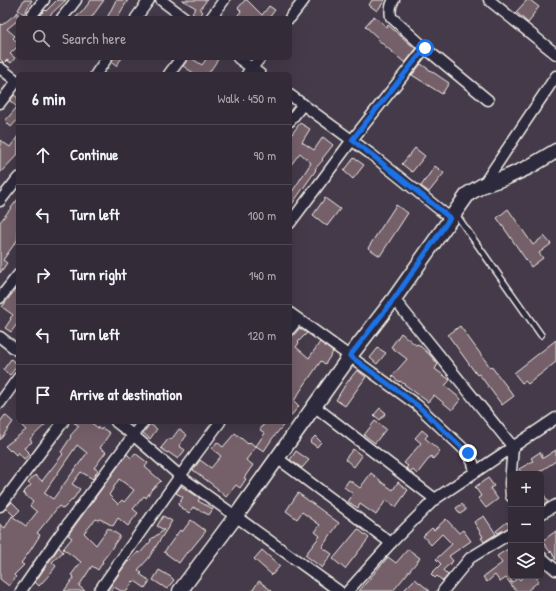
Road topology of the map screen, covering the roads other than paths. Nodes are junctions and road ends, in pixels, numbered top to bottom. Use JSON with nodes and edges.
{"nodes":[{"id":1,"x":44,"y":0,"type":"edge"},
{"id":2,"x":76,"y":0,"type":"edge"},
{"id":3,"x":149,"y":0,"type":"edge"},
{"id":4,"x":161,"y":0,"type":"edge"},
{"id":5,"x":224,"y":0,"type":"edge"},
{"id":6,"x":304,"y":0,"type":"edge"},
{"id":7,"x":394,"y":0,"type":"edge"},
{"id":8,"x":489,"y":0,"type":"edge"},
{"id":9,"x":32,"y":15,"type":"dead end"},
{"id":10,"x":64,"y":16,"type":"edge"},
{"id":11,"x":137,"y":16,"type":"edge"},
{"id":12,"x":182,"y":16,"type":"edge"},
{"id":13,"x":212,"y":16,"type":"edge"},
{"id":14,"x":292,"y":16,"type":"edge"},
{"id":15,"x":425,"y":48,"type":"junction"},
{"id":16,"x":556,"y":54,"type":"edge"},
{"id":17,"x":106,"y":60,"type":"edge"},
{"id":18,"x":180,"y":60,"type":"edge"},
{"id":19,"x":240,"y":60,"type":"edge"},
{"id":20,"x":259,"y":60,"type":"edge"},
{"id":21,"x":0,"y":68,"type":"edge"},
{"id":22,"x":97,"y":72,"type":"edge"},
{"id":23,"x":170,"y":72,"type":"edge"},
{"id":24,"x":253,"y":72,"type":"edge"},
{"id":25,"x":556,"y":76,"type":"edge"},
{"id":26,"x":16,"y":80,"type":"edge"},
{"id":27,"x":16,"y":84,"type":"edge"},
{"id":28,"x":292,"y":96,"type":"edge"},
{"id":29,"x":488,"y":100,"type":"dead end"},
{"id":30,"x":0,"y":103,"type":"edge"},
{"id":31,"x":303,"y":104,"type":"junction"},
{"id":32,"x":292,"y":118,"type":"edge"},
{"id":33,"x":352,"y":140,"type":"junction"},
{"id":34,"x":556,"y":151,"type":"edge"},
{"id":35,"x":16,"y":181,"type":"edge"},
{"id":36,"x":483,"y":185,"type":"junction"},
{"id":37,"x":0,"y":201,"type":"edge"},
{"id":38,"x":452,"y":215,"type":"junction"},
{"id":39,"x":292,"y":220,"type":"edge"},
{"id":40,"x":16,"y":277,"type":"edge"},
{"id":41,"x":0,"y":298,"type":"edge"},
{"id":42,"x":394,"y":299,"type":"junction"},
{"id":43,"x":294,"y":316,"type":"edge"},
{"id":44,"x":542,"y":335,"type":"dead end"},
{"id":45,"x":0,"y":337,"type":"edge"},
{"id":46,"x":16,"y":349,"type":"edge"},
{"id":47,"x":350,"y":356,"type":"junction"},
{"id":48,"x":16,"y":381,"type":"edge"},
{"id":49,"x":0,"y":403,"type":"edge"},
{"id":50,"x":314,"y":406,"type":"junction"},
{"id":51,"x":556,"y":418,"type":"edge"},
{"id":52,"x":61,"y":424,"type":"edge"},
{"id":53,"x":119,"y":424,"type":"edge"},
{"id":54,"x":141,"y":424,"type":"edge"},
{"id":55,"x":219,"y":424,"type":"edge"},
{"id":56,"x":133,"y":434,"type":"junction"},
{"id":57,"x":513,"y":447,"type":"junction"},
{"id":58,"x":277,"y":458,"type":"junction"},
{"id":59,"x":511,"y":471,"type":"edge"},
{"id":60,"x":475,"y":472,"type":"junction"},
{"id":61,"x":180,"y":476,"type":"junction"},
{"id":62,"x":435,"y":499,"type":"junction"},
{"id":63,"x":556,"y":505,"type":"edge"},
{"id":64,"x":0,"y":506,"type":"edge"},
{"id":65,"x":544,"y":512,"type":"edge"},
{"id":66,"x":236,"y":516,"type":"junction"},
{"id":67,"x":508,"y":535,"type":"edge"},
{"id":68,"x":391,"y":543,"type":"junction"},
{"id":69,"x":544,"y":559,"type":"edge"},
{"id":70,"x":556,"y":570,"type":"edge"},
{"id":71,"x":21,"y":591,"type":"edge"},
{"id":72,"x":99,"y":591,"type":"edge"},
{"id":73,"x":180,"y":591,"type":"edge"},
{"id":74,"x":339,"y":591,"type":"edge"},
{"id":75,"x":348,"y":591,"type":"edge"},
{"id":76,"x":443,"y":591,"type":"edge"}],
"edges":[{"from":1,"to":9,"type":"street"},
{"from":2,"to":10,"type":"street"},
{"from":3,"to":11,"type":"street"},
{"from":4,"to":12,"type":"street"},
{"from":5,"to":13,"type":"street"},
{"from":6,"to":14,"type":"street"},
{"from":7,"to":15,"type":"street"},
{"from":8,"to":16,"type":"street"},
{"from":15,"to":29,"type":"street"},
{"from":15,"to":33,"type":"street"},
{"from":17,"to":22,"type":"street"},
{"from":18,"to":23,"type":"street"},
{"from":19,"to":24,"type":"street"},
{"from":20,"to":24,"type":"street"},
{"from":21,"to":26,"type":"street"},
{"from":25,"to":36,"type":"street"},
{"from":27,"to":30,"type":"street"},
{"from":28,"to":31,"type":"street"},
{"from":31,"to":32,"type":"street"},
{"from":31,"to":33,"type":"street"},
{"from":33,"to":38,"type":"street"},
{"from":33,"to":39,"type":"street"},
{"from":34,"to":36,"type":"main road"},
{"from":35,"to":37,"type":"street"},
{"from":36,"to":38,"type":"main road"},
{"from":38,"to":42,"type":"main road"},
{"from":38,"to":44,"type":"lane"},
{"from":40,"to":41,"type":"street"},
{"from":42,"to":47,"type":"main road"},
{"from":42,"to":57,"type":"street"},
{"from":43,"to":47,"type":"street"},
{"from":45,"to":46,"type":"street"},
{"from":47,"to":50,"type":"main road"},
{"from":47,"to":60,"type":"street"},
{"from":48,"to":49,"type":"street"},
{"from":50,"to":58,"type":"main road"},
{"from":50,"to":62,"type":"street"},
{"from":51,"to":57,"type":"street"},
{"from":52,"to":64,"type":"street"},
{"from":53,"to":56,"type":"street"},
{"from":54,"to":56,"type":"street"},
{"from":55,"to":61,"type":"street"},
{"from":56,"to":61,"type":"street"},
{"from":56,"to":71,"type":"street"},
{"from":57,"to":59,"type":"street"},
{"from":57,"to":60,"type":"street"},
{"from":58,"to":66,"type":"main road"},
{"from":58,"to":68,"type":"street"},
{"from":60,"to":62,"type":"street"},
{"from":61,"to":66,"type":"street"},
{"from":61,"to":72,"type":"street"},
{"from":62,"to":68,"type":"street"},
{"from":63,"to":65,"type":"street"},
{"from":66,"to":73,"type":"main road"},
{"from":66,"to":74,"type":"street"},
{"from":67,"to":76,"type":"street"},
{"from":68,"to":75,"type":"street"},
{"from":69,"to":70,"type":"street"}]}
